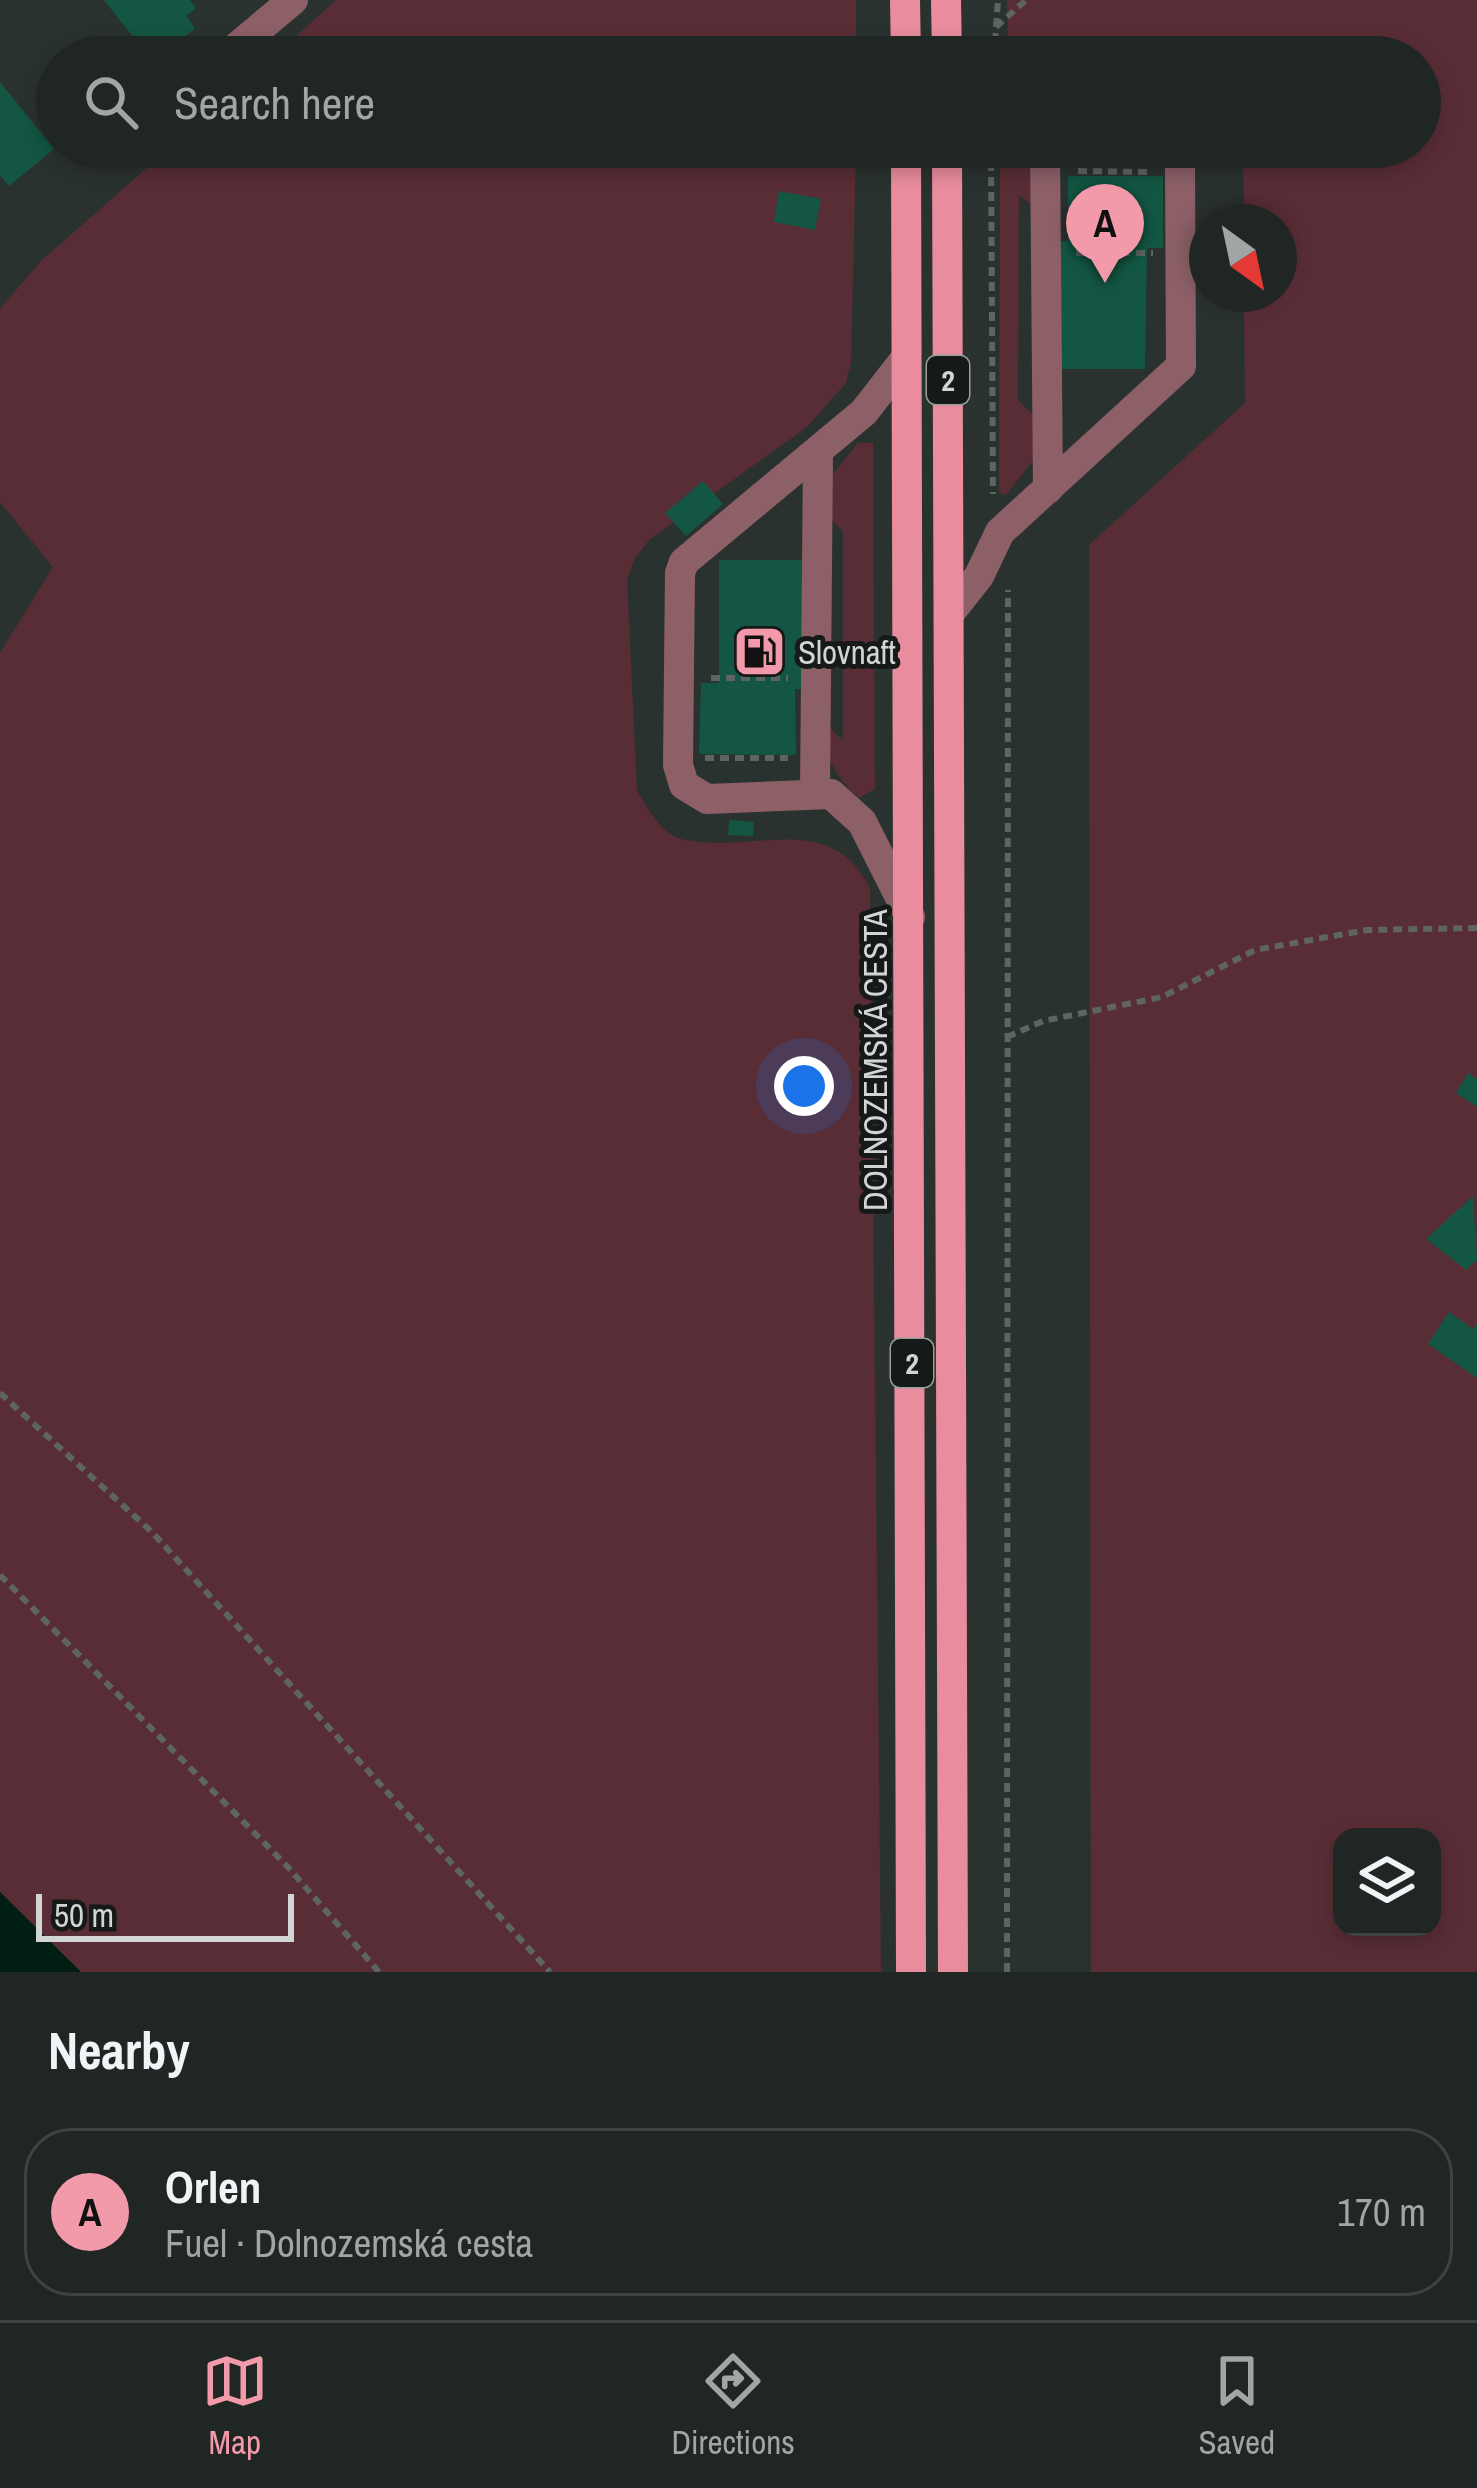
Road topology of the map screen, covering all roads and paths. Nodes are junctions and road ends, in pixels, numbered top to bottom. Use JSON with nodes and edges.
{"nodes":[{"id":1,"x":293,"y":0,"type":"edge"},
{"id":2,"x":905,"y":0,"type":"edge"},
{"id":3,"x":946,"y":0,"type":"edge"},
{"id":4,"x":998,"y":0,"type":"edge"},
{"id":5,"x":1026,"y":0,"type":"edge"},
{"id":6,"x":996,"y":27,"type":"junction"},
{"id":7,"x":250,"y":36,"type":"edge"},
{"id":8,"x":906,"y":36,"type":"edge"},
{"id":9,"x":949,"y":36,"type":"edge"},
{"id":10,"x":995,"y":36,"type":"edge"},
{"id":11,"x":906,"y":168,"type":"edge"},
{"id":12,"x":947,"y":168,"type":"edge"},
{"id":13,"x":991,"y":168,"type":"edge"},
{"id":14,"x":1045,"y":168,"type":"edge"},
{"id":15,"x":1092,"y":168,"type":"edge"},
{"id":16,"x":1180,"y":168,"type":"edge"},
{"id":17,"x":1066,"y":171,"type":"dead end"},
{"id":18,"x":1046,"y":253,"type":"junction"},
{"id":19,"x":1180,"y":254,"type":"junction"},
{"id":20,"x":906,"y":358,"type":"junction"},
{"id":21,"x":818,"y":454,"type":"junction"},
{"id":22,"x":1048,"y":489,"type":"junction"},
{"id":23,"x":1000,"y":532,"type":"junction"},
{"id":24,"x":949,"y":614,"type":"junction"},
{"id":25,"x":679,"y":678,"type":"junction"},
{"id":26,"x":816,"y":679,"type":"junction"},
{"id":27,"x":678,"y":757,"type":"junction"},
{"id":28,"x":798,"y":758,"type":"dead end"},
{"id":29,"x":815,"y":792,"type":"junction"},
{"id":30,"x":910,"y":917,"type":"junction"},
{"id":31,"x":1477,"y":928,"type":"edge"},
{"id":32,"x":1007,"y":1037,"type":"junction"},
{"id":33,"x":0,"y":1393,"type":"edge"},
{"id":34,"x":0,"y":1575,"type":"edge"},
{"id":35,"x":379,"y":1972,"type":"edge"},
{"id":36,"x":550,"y":1972,"type":"edge"},
{"id":37,"x":910,"y":1972,"type":"edge"},
{"id":38,"x":953,"y":1972,"type":"edge"},
{"id":39,"x":1007,"y":1972,"type":"edge"}],
"edges":[{"from":1,"to":7,"type":"street"},
{"from":2,"to":8,"type":"main road"},
{"from":3,"to":9,"type":"main road"},
{"from":4,"to":6,"type":"path"},
{"from":5,"to":6,"type":"path"},
{"from":6,"to":10,"type":"path"},
{"from":11,"to":20,"type":"main road","name":"DOLNOZEMSKÁ CESTA","number":"2"},
{"from":12,"to":24,"type":"main road","number":"2"},
{"from":13,"to":23,"type":"path"},
{"from":14,"to":18,"type":"street"},
{"from":15,"to":17,"type":"path"},
{"from":16,"to":19,"type":"street"},
{"from":18,"to":19,"type":"path"},
{"from":18,"to":22,"type":"street"},
{"from":19,"to":22,"type":"street"},
{"from":20,"to":21,"type":"street"},
{"from":20,"to":30,"type":"main road","name":"DOLNOZEMSKÁ CESTA","number":"2"},
{"from":21,"to":25,"type":"street"},
{"from":21,"to":26,"type":"street"},
{"from":22,"to":23,"type":"street"},
{"from":23,"to":24,"type":"street"},
{"from":23,"to":32,"type":"path"},
{"from":24,"to":38,"type":"main road","number":"2"},
{"from":25,"to":26,"type":"path"},
{"from":25,"to":27,"type":"street"},
{"from":26,"to":29,"type":"street"},
{"from":27,"to":28,"type":"path"},
{"from":27,"to":29,"type":"street"},
{"from":29,"to":30,"type":"street"},
{"from":30,"to":37,"type":"main road","name":"DOLNOZEMSKÁ CESTA","number":"2"},
{"from":31,"to":32,"type":"path"},
{"from":32,"to":39,"type":"path"},
{"from":33,"to":36,"type":"path"},
{"from":34,"to":35,"type":"path"}]}
